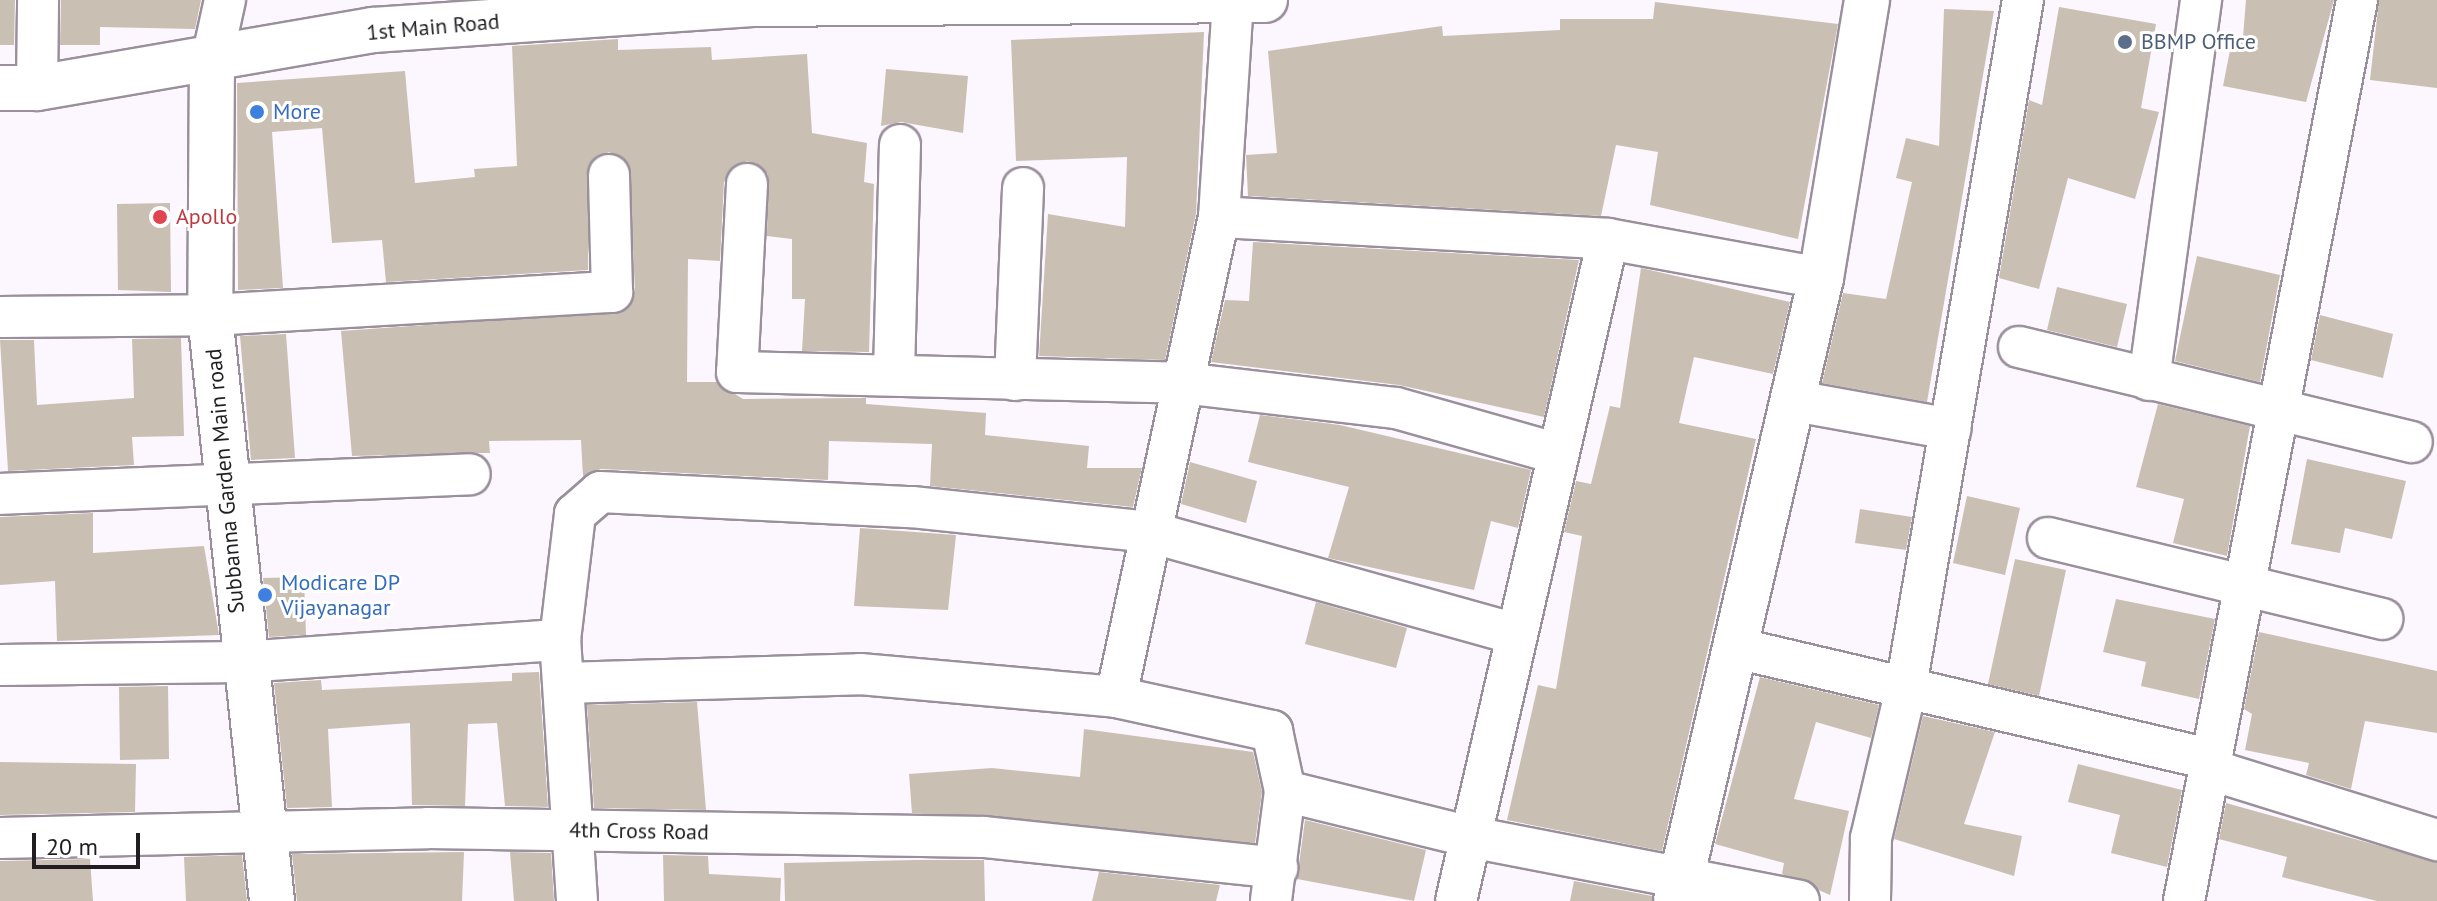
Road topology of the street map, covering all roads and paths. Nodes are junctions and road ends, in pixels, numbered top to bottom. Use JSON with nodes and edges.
{"nodes":[{"id":1,"x":38,"y":0,"type":"edge"},
{"id":2,"x":225,"y":0,"type":"edge"},
{"id":3,"x":1244,"y":0,"type":"edge"},
{"id":4,"x":1867,"y":0,"type":"edge"},
{"id":5,"x":2023,"y":0,"type":"edge"},
{"id":6,"x":2201,"y":0,"type":"edge"},
{"id":7,"x":2357,"y":0,"type":"edge"},
{"id":8,"x":212,"y":59,"type":"junction"},
{"id":9,"x":19,"y":88,"type":"edge"},
{"id":10,"x":900,"y":145,"type":"dead end"},
{"id":11,"x":609,"y":175,"type":"dead end"},
{"id":12,"x":747,"y":184,"type":"dead end"},
{"id":13,"x":1023,"y":188,"type":"dead end"},
{"id":14,"x":1219,"y":217,"type":"junction"},
{"id":15,"x":1608,"y":239,"type":"junction"},
{"id":16,"x":1821,"y":278,"type":"junction"},
{"id":17,"x":210,"y":315,"type":"junction"},
{"id":18,"x":0,"y":317,"type":"edge"},
{"id":19,"x":2019,"y":347,"type":"dead end"},
{"id":20,"x":894,"y":373,"type":"junction"},
{"id":21,"x":1015,"y":380,"type":"junction"},
{"id":22,"x":2149,"y":380,"type":"junction"},
{"id":23,"x":1182,"y":383,"type":"junction"},
{"id":24,"x":1795,"y":401,"type":"junction"},
{"id":25,"x":2280,"y":409,"type":"junction"},
{"id":26,"x":1950,"y":429,"type":"junction"},
{"id":27,"x":2412,"y":442,"type":"dead end"},
{"id":28,"x":1555,"y":453,"type":"junction"},
{"id":29,"x":470,"y":474,"type":"dead end"},
{"id":30,"x":225,"y":486,"type":"junction"},
{"id":31,"x":0,"y":494,"type":"edge"},
{"id":32,"x":1150,"y":532,"type":"junction"},
{"id":33,"x":2048,"y":538,"type":"dead end"},
{"id":34,"x":2246,"y":590,"type":"junction"},
{"id":35,"x":2382,"y":619,"type":"dead end"},
{"id":36,"x":1516,"y":634,"type":"junction"},
{"id":37,"x":560,"y":640,"type":"junction"},
{"id":38,"x":1736,"y":648,"type":"junction"},
{"id":39,"x":242,"y":662,"type":"junction"},
{"id":40,"x":0,"y":665,"type":"edge"},
{"id":41,"x":564,"y":683,"type":"junction"},
{"id":42,"x":1905,"y":693,"type":"junction"},
{"id":43,"x":1116,"y":697,"type":"junction"},
{"id":44,"x":2212,"y":765,"type":"junction"},
{"id":45,"x":1285,"y":791,"type":"junction"},
{"id":46,"x":575,"y":829,"type":"junction"},
{"id":47,"x":265,"y":833,"type":"junction"},
{"id":48,"x":1471,"y":837,"type":"junction"},
{"id":49,"x":0,"y":838,"type":"edge"},
{"id":50,"x":2437,"y":840,"type":"edge"},
{"id":51,"x":1274,"y":885,"type":"edge"},
{"id":52,"x":1679,"y":890,"type":"edge"},
{"id":53,"x":272,"y":901,"type":"edge"},
{"id":54,"x":577,"y":901,"type":"edge"},
{"id":55,"x":1456,"y":901,"type":"edge"},
{"id":56,"x":1799,"y":901,"type":"edge"},
{"id":57,"x":1870,"y":901,"type":"edge"},
{"id":58,"x":2184,"y":901,"type":"edge"}],
"edges":[{"from":1,"to":9,"type":"street","name":"1st Main Road"},
{"from":2,"to":8,"type":"street"},
{"from":3,"to":8,"type":"street","name":"1st Main Road"},
{"from":3,"to":14,"type":"street"},
{"from":4,"to":16,"type":"street"},
{"from":5,"to":26,"type":"street"},
{"from":6,"to":22,"type":"street"},
{"from":7,"to":25,"type":"street"},
{"from":8,"to":9,"type":"street","name":"1st Main Road"},
{"from":8,"to":17,"type":"street","name":"Subbanna Garden Main road"},
{"from":10,"to":20,"type":"street"},
{"from":11,"to":17,"type":"street"},
{"from":12,"to":20,"type":"street"},
{"from":13,"to":21,"type":"street"},
{"from":14,"to":15,"type":"street"},
{"from":14,"to":23,"type":"street"},
{"from":15,"to":16,"type":"street"},
{"from":15,"to":28,"type":"street"},
{"from":16,"to":24,"type":"street"},
{"from":17,"to":18,"type":"street"},
{"from":17,"to":30,"type":"street","name":"Subbanna Garden Main road"},
{"from":19,"to":22,"type":"street"},
{"from":20,"to":21,"type":"street"},
{"from":21,"to":23,"type":"street"},
{"from":22,"to":25,"type":"street"},
{"from":23,"to":28,"type":"street"},
{"from":23,"to":32,"type":"street"},
{"from":24,"to":26,"type":"street"},
{"from":24,"to":38,"type":"street"},
{"from":25,"to":27,"type":"street"},
{"from":25,"to":34,"type":"street"},
{"from":26,"to":42,"type":"street"},
{"from":28,"to":36,"type":"street"},
{"from":29,"to":30,"type":"street"},
{"from":30,"to":31,"type":"street"},
{"from":30,"to":39,"type":"street","name":"Subbanna Garden Main road"},
{"from":32,"to":36,"type":"street"},
{"from":32,"to":37,"type":"street"},
{"from":32,"to":43,"type":"street"},
{"from":33,"to":34,"type":"street"},
{"from":34,"to":35,"type":"street"},
{"from":34,"to":44,"type":"street"},
{"from":36,"to":48,"type":"street"},
{"from":37,"to":39,"type":"street"},
{"from":37,"to":41,"type":"street"},
{"from":38,"to":42,"type":"street"},
{"from":38,"to":52,"type":"street"},
{"from":39,"to":40,"type":"street"},
{"from":39,"to":47,"type":"street","name":"Subbanna Garden Main road"},
{"from":41,"to":43,"type":"street"},
{"from":41,"to":46,"type":"street"},
{"from":42,"to":44,"type":"street"},
{"from":42,"to":57,"type":"street"},
{"from":43,"to":45,"type":"street"},
{"from":44,"to":50,"type":"street"},
{"from":44,"to":58,"type":"street"},
{"from":45,"to":48,"type":"street"},
{"from":45,"to":51,"type":"street"},
{"from":46,"to":47,"type":"street","name":"4th Cross Road"},
{"from":46,"to":51,"type":"street","name":"4th Cross Road"},
{"from":46,"to":54,"type":"street"},
{"from":47,"to":49,"type":"street","name":"4th Cross Road"},
{"from":47,"to":53,"type":"street","name":"Subbanna Garden Main road"},
{"from":48,"to":52,"type":"street"},
{"from":48,"to":55,"type":"street"},
{"from":52,"to":56,"type":"street"}]}
